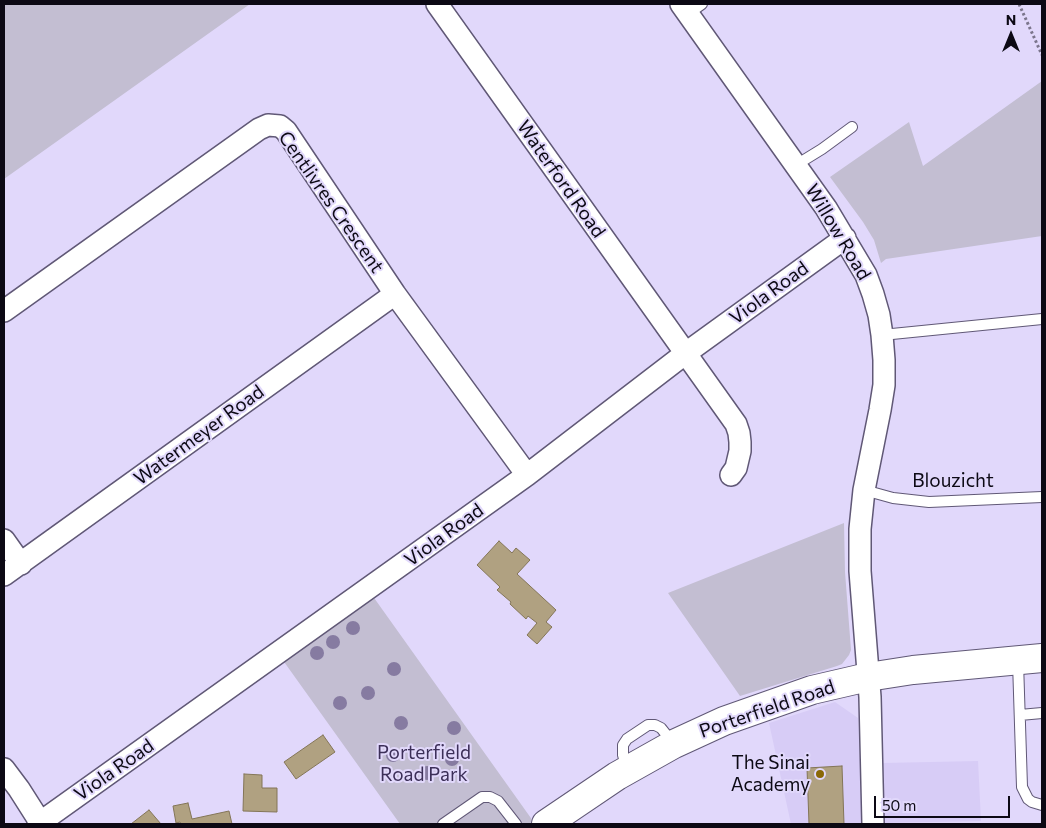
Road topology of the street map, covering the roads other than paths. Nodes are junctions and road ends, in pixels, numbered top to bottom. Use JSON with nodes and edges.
{"nodes":[{"id":1,"x":437,"y":4,"type":"edge"},
{"id":2,"x":690,"y":7,"type":"edge"},
{"id":3,"x":852,"y":127,"type":"dead end"},
{"id":4,"x":796,"y":165,"type":"junction"},
{"id":5,"x":845,"y":238,"type":"junction"},
{"id":6,"x":395,"y":294,"type":"junction"},
{"id":7,"x":4,"y":311,"type":"edge"},
{"id":8,"x":1042,"y":320,"type":"edge"},
{"id":9,"x":882,"y":335,"type":"junction"},
{"id":10,"x":686,"y":354,"type":"junction"},
{"id":11,"x":528,"y":475,"type":"junction"},
{"id":12,"x":731,"y":475,"type":"dead end"},
{"id":13,"x":864,"y":490,"type":"junction"},
{"id":14,"x":1042,"y":497,"type":"edge"},
{"id":15,"x":4,"y":540,"type":"edge"},
{"id":16,"x":12,"y":570,"type":"edge"},
{"id":17,"x":1030,"y":659,"type":"edge"},
{"id":18,"x":868,"y":677,"type":"junction"},
{"id":19,"x":1042,"y":713,"type":"edge"},
{"id":20,"x":1020,"y":715,"type":"junction"},
{"id":21,"x":4,"y":769,"type":"edge"},
{"id":22,"x":1042,"y":805,"type":"edge"},
{"id":23,"x":39,"y":823,"type":"edge"},
{"id":24,"x":443,"y":824,"type":"edge"},
{"id":25,"x":516,"y":824,"type":"edge"},
{"id":26,"x":546,"y":824,"type":"edge"},
{"id":27,"x":873,"y":824,"type":"edge"}],
"edges":[{"from":1,"to":10,"type":"street","name":"Waterford Road"},
{"from":2,"to":4,"type":"street","name":"Willow Road"},
{"from":3,"to":4,"type":"lane"},
{"from":4,"to":5,"type":"street","name":"Willow Road"},
{"from":5,"to":9,"type":"street","name":"Willow Road"},
{"from":5,"to":10,"type":"street","name":"Viola Road"},
{"from":6,"to":7,"type":"street","name":"Centlivres Crescent"},
{"from":6,"to":11,"type":"street","name":"Centlivres Crescent"},
{"from":6,"to":16,"type":"street","name":"Watermeyer Road"},
{"from":8,"to":9,"type":"lane"},
{"from":9,"to":13,"type":"street","name":"Willow Road"},
{"from":10,"to":11,"type":"street","name":"Viola Road"},
{"from":10,"to":12,"type":"street","name":"Waterford Road"},
{"from":11,"to":23,"type":"street","name":"Viola Road"},
{"from":13,"to":14,"type":"lane","name":"Blouzicht"},
{"from":13,"to":18,"type":"street","name":"Willow Road"},
{"from":15,"to":16,"type":"street"},
{"from":17,"to":18,"type":"street","name":"Porterfield Road"},
{"from":17,"to":20,"type":"lane"},
{"from":18,"to":26,"type":"street","name":"Porterfield Road"},
{"from":18,"to":27,"type":"street","name":"Willow Road"},
{"from":19,"to":20,"type":"lane"},
{"from":20,"to":22,"type":"lane"},
{"from":21,"to":23,"type":"street"},
{"from":24,"to":25,"type":"lane"}]}
